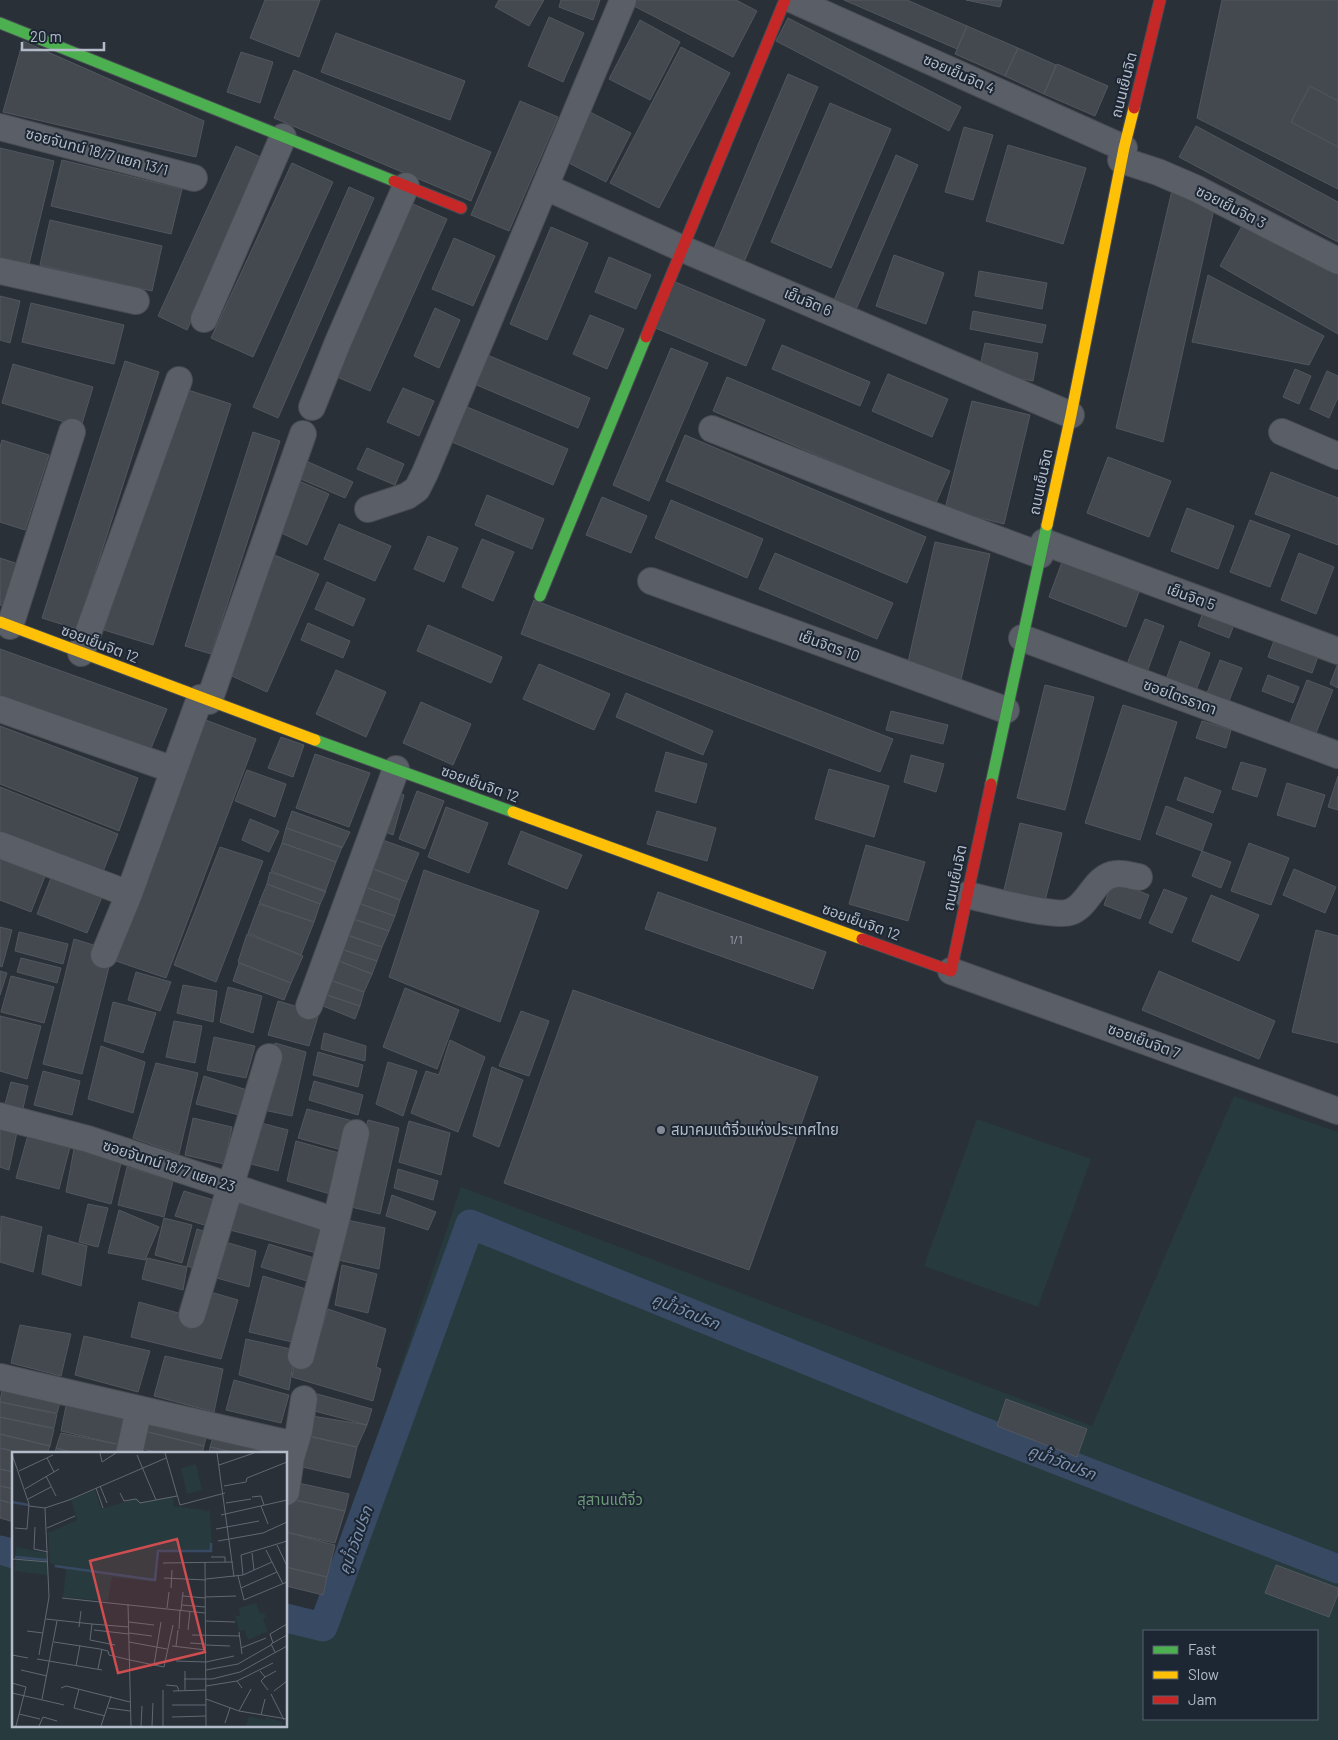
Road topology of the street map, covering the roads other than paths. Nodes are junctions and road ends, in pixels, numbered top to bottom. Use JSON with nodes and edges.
{"nodes":[{"id":1,"x":623,"y":0,"type":"edge"},
{"id":2,"x":785,"y":0,"type":"edge"},
{"id":3,"x":794,"y":0,"type":"edge"},
{"id":4,"x":1160,"y":0,"type":"edge"},
{"id":5,"x":0,"y":24,"type":"edge"},
{"id":6,"x":0,"y":127,"type":"edge"},
{"id":7,"x":283,"y":137,"type":"junction"},
{"id":8,"x":1123,"y":154,"type":"junction"},
{"id":9,"x":194,"y":178,"type":"dead end"},
{"id":10,"x":406,"y":186,"type":"junction"},
{"id":11,"x":546,"y":187,"type":"junction"},
{"id":12,"x":461,"y":208,"type":"dead end"},
{"id":13,"x":683,"y":249,"type":"junction"},
{"id":14,"x":1338,"y":261,"type":"edge"},
{"id":15,"x":0,"y":271,"type":"edge"},
{"id":16,"x":136,"y":301,"type":"dead end"},
{"id":17,"x":204,"y":319,"type":"dead end"},
{"id":18,"x":179,"y":380,"type":"dead end"},
{"id":19,"x":312,"y":407,"type":"dead end"},
{"id":20,"x":1071,"y":415,"type":"junction"},
{"id":21,"x":712,"y":429,"type":"dead end"},
{"id":22,"x":72,"y":432,"type":"dead end"},
{"id":23,"x":1282,"y":432,"type":"dead end"},
{"id":24,"x":303,"y":434,"type":"dead end"},
{"id":25,"x":1338,"y":456,"type":"edge"},
{"id":26,"x":368,"y":509,"type":"dead end"},
{"id":27,"x":1042,"y":548,"type":"junction"},
{"id":28,"x":651,"y":581,"type":"dead end"},
{"id":29,"x":540,"y":596,"type":"dead end"},
{"id":30,"x":5,"y":624,"type":"edge"},
{"id":31,"x":1022,"y":638,"type":"junction"},
{"id":32,"x":1338,"y":652,"type":"edge"},
{"id":33,"x":81,"y":653,"type":"junction"},
{"id":34,"x":205,"y":700,"type":"junction"},
{"id":35,"x":0,"y":709,"type":"edge"},
{"id":36,"x":1006,"y":710,"type":"junction"},
{"id":37,"x":1338,"y":755,"type":"edge"},
{"id":38,"x":174,"y":770,"type":"junction"},
{"id":39,"x":396,"y":770,"type":"junction"},
{"id":40,"x":0,"y":846,"type":"edge"},
{"id":41,"x":1139,"y":877,"type":"dead end"},
{"id":42,"x":129,"y":894,"type":"junction"},
{"id":43,"x":967,"y":895,"type":"junction"},
{"id":44,"x":104,"y":955,"type":"dead end"},
{"id":45,"x":951,"y":970,"type":"junction"},
{"id":46,"x":309,"y":1006,"type":"dead end"},
{"id":47,"x":269,"y":1057,"type":"dead end"},
{"id":48,"x":1338,"y":1111,"type":"edge"},
{"id":49,"x":0,"y":1116,"type":"edge"},
{"id":50,"x":356,"y":1133,"type":"dead end"},
{"id":51,"x":230,"y":1186,"type":"junction"},
{"id":52,"x":336,"y":1221,"type":"junction"},
{"id":53,"x":192,"y":1315,"type":"dead end"},
{"id":54,"x":301,"y":1356,"type":"dead end"},
{"id":55,"x":0,"y":1377,"type":"edge"},
{"id":56,"x":304,"y":1399,"type":"dead end"},
{"id":57,"x":139,"y":1409,"type":"junction"},
{"id":58,"x":295,"y":1445,"type":"junction"},
{"id":59,"x":129,"y":1452,"type":"edge"},
{"id":60,"x":288,"y":1478,"type":"edge"}],
"edges":[{"from":1,"to":11,"type":"street"},
{"from":2,"to":13,"type":"street"},
{"from":3,"to":8,"type":"street","name":"ซอยเย็นจิต 4"},
{"from":4,"to":8,"type":"street","name":"ถนนเย็นจิต"},
{"from":5,"to":7,"type":"street"},
{"from":6,"to":9,"type":"street","name":"ซอยจันทน์ 18/7 แยก 13/1"},
{"from":7,"to":10,"type":"street"},
{"from":7,"to":17,"type":"street"},
{"from":8,"to":14,"type":"street","name":"ซอยเย็นจิต 3"},
{"from":8,"to":20,"type":"street","name":"ถนนเย็นจิต"},
{"from":10,"to":12,"type":"street"},
{"from":10,"to":19,"type":"street"},
{"from":11,"to":13,"type":"street","name":"เย็นจิต 6"},
{"from":11,"to":26,"type":"street"},
{"from":13,"to":20,"type":"street","name":"เย็นจิต 6"},
{"from":13,"to":29,"type":"street"},
{"from":15,"to":16,"type":"street"},
{"from":18,"to":33,"type":"street"},
{"from":20,"to":27,"type":"street","name":"ถนนเย็นจิต"},
{"from":21,"to":27,"type":"street","name":"เย็นจิต 5"},
{"from":22,"to":30,"type":"street"},
{"from":23,"to":25,"type":"street"},
{"from":24,"to":34,"type":"street"},
{"from":27,"to":31,"type":"street","name":"ถนนเย็นจิต"},
{"from":27,"to":32,"type":"street","name":"เย็นจิต 5"},
{"from":28,"to":36,"type":"street","name":"เย็นจิตร 10"},
{"from":30,"to":33,"type":"street","name":"ซอยเย็นจิต 12"},
{"from":31,"to":36,"type":"street","name":"ถนนเย็นจิต"},
{"from":31,"to":37,"type":"street","name":"ซอยไตรธาดา"},
{"from":33,"to":34,"type":"street","name":"ซอยเย็นจิต 12"},
{"from":34,"to":38,"type":"street"},
{"from":34,"to":39,"type":"street","name":"ซอยเย็นจิต 12"},
{"from":35,"to":38,"type":"street"},
{"from":36,"to":43,"type":"street","name":"ถนนเย็นจิต"},
{"from":38,"to":42,"type":"street"},
{"from":39,"to":45,"type":"street","name":"ซอยเย็นจิต 12"},
{"from":39,"to":46,"type":"street"},
{"from":40,"to":42,"type":"street"},
{"from":41,"to":43,"type":"street"},
{"from":42,"to":44,"type":"street"},
{"from":43,"to":45,"type":"street","name":"ถนนเย็นจิต"},
{"from":45,"to":48,"type":"street","name":"ซอยเย็นจิต 7"},
{"from":47,"to":51,"type":"street"},
{"from":49,"to":51,"type":"street","name":"ซอยจันทน์ 18/7 แยก 23"},
{"from":50,"to":52,"type":"street"},
{"from":51,"to":52,"type":"street","name":"ซอยจันทน์ 18/7 แยก 23"},
{"from":51,"to":53,"type":"street"},
{"from":52,"to":54,"type":"street"},
{"from":55,"to":57,"type":"street"},
{"from":56,"to":58,"type":"street"},
{"from":57,"to":58,"type":"street"},
{"from":57,"to":59,"type":"street"},
{"from":58,"to":60,"type":"street"}]}
